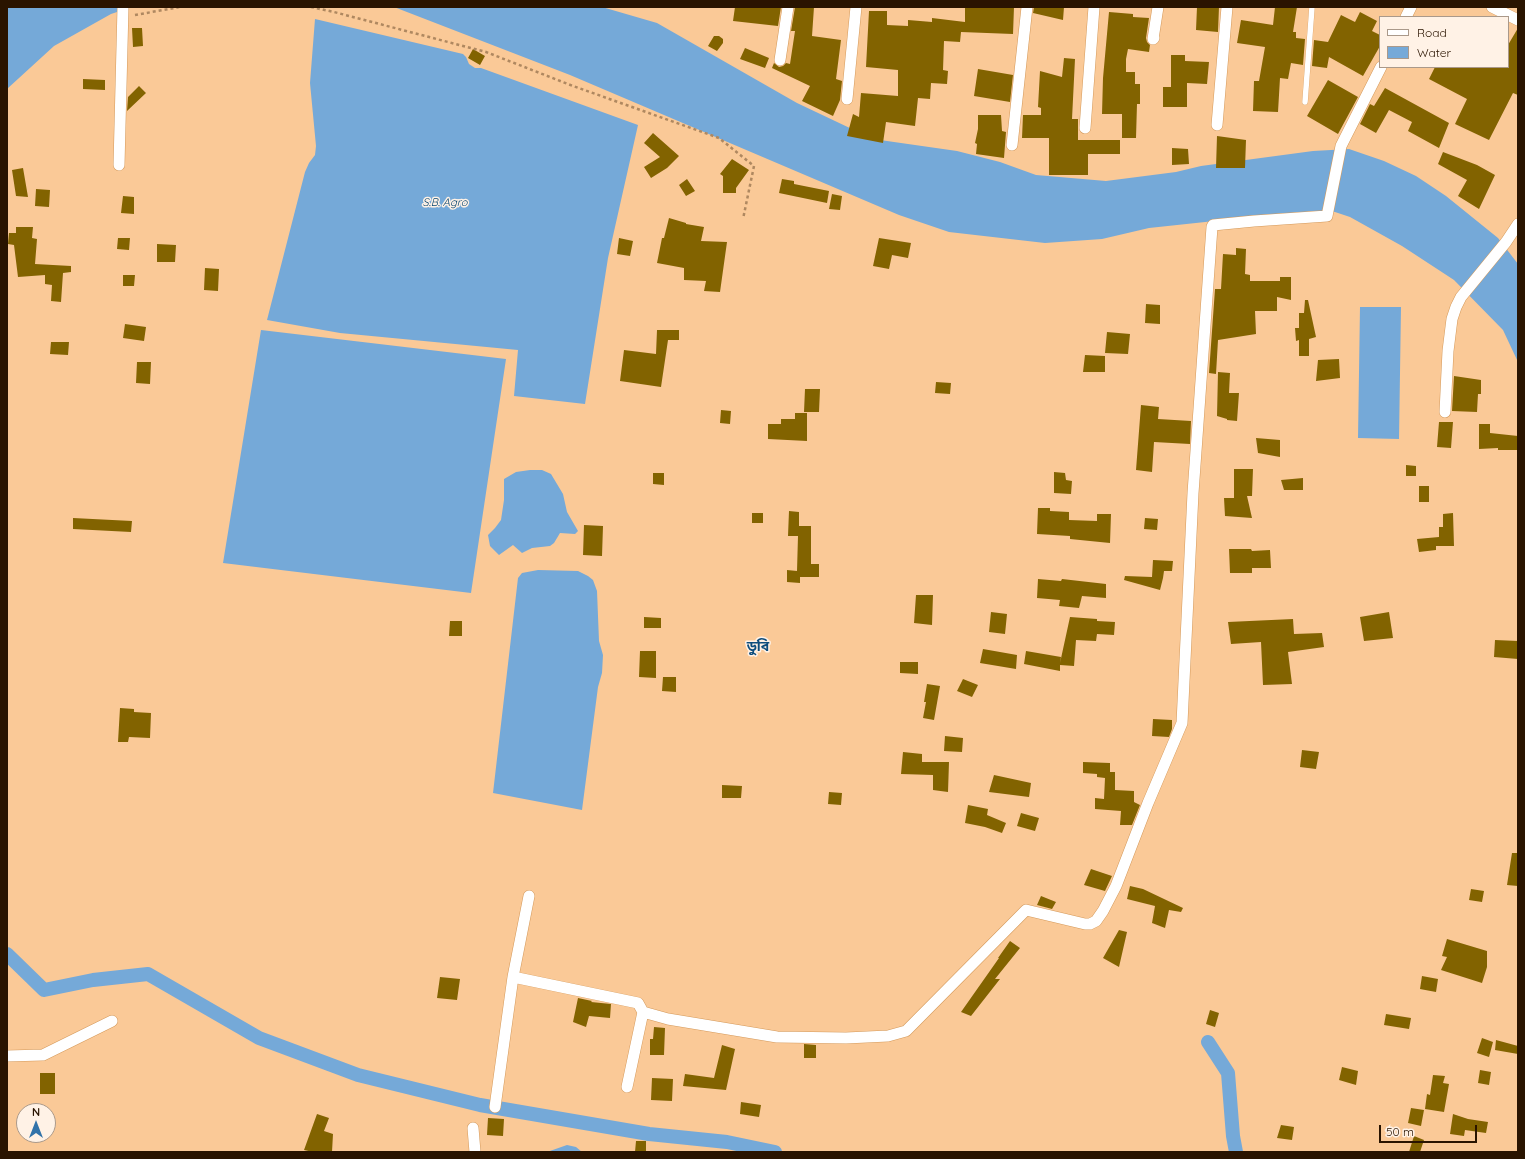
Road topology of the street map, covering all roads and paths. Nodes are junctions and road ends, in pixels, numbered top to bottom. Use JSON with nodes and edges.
{"nodes":[{"id":1,"x":180,"y":7,"type":"edge"},
{"id":2,"x":311,"y":7,"type":"edge"},
{"id":3,"x":788,"y":7,"type":"edge"},
{"id":4,"x":856,"y":7,"type":"edge"},
{"id":5,"x":1027,"y":7,"type":"edge"},
{"id":6,"x":1094,"y":7,"type":"edge"},
{"id":7,"x":1158,"y":7,"type":"edge"},
{"id":8,"x":1228,"y":7,"type":"edge"},
{"id":9,"x":1312,"y":7,"type":"edge"},
{"id":10,"x":1412,"y":7,"type":"edge"},
{"id":11,"x":1492,"y":7,"type":"edge"},
{"id":12,"x":123,"y":12,"type":"edge"},
{"id":13,"x":1407,"y":16,"type":"edge"},
{"id":14,"x":1518,"y":20,"type":"edge"},
{"id":15,"x":1154,"y":38,"type":"dead end"},
{"id":16,"x":780,"y":60,"type":"dead end"},
{"id":17,"x":1380,"y":68,"type":"edge"},
{"id":18,"x":847,"y":99,"type":"dead end"},
{"id":19,"x":1305,"y":102,"type":"dead end"},
{"id":20,"x":1217,"y":125,"type":"dead end"},
{"id":21,"x":1085,"y":128,"type":"dead end"},
{"id":22,"x":1012,"y":145,"type":"dead end"},
{"id":23,"x":119,"y":165,"type":"dead end"},
{"id":24,"x":743,"y":219,"type":"dead end"},
{"id":25,"x":1518,"y":224,"type":"edge"},
{"id":26,"x":1445,"y":412,"type":"dead end"},
{"id":27,"x":529,"y":896,"type":"dead end"},
{"id":28,"x":513,"y":977,"type":"junction"},
{"id":29,"x":643,"y":1012,"type":"junction"},
{"id":30,"x":112,"y":1021,"type":"dead end"},
{"id":31,"x":7,"y":1056,"type":"edge"},
{"id":32,"x":627,"y":1087,"type":"dead end"},
{"id":33,"x":495,"y":1107,"type":"dead end"},
{"id":34,"x":473,"y":1128,"type":"dead end"},
{"id":35,"x":475,"y":1152,"type":"edge"}],
"edges":[{"from":1,"to":12,"type":"path"},
{"from":2,"to":24,"type":"path"},
{"from":3,"to":16,"type":"street"},
{"from":4,"to":18,"type":"street"},
{"from":5,"to":22,"type":"street"},
{"from":6,"to":21,"type":"street"},
{"from":7,"to":15,"type":"street"},
{"from":8,"to":20,"type":"street"},
{"from":9,"to":19,"type":"lane"},
{"from":10,"to":13,"type":"street"},
{"from":11,"to":14,"type":"street"},
{"from":12,"to":23,"type":"street"},
{"from":17,"to":29,"type":"street"},
{"from":25,"to":26,"type":"street"},
{"from":27,"to":28,"type":"street"},
{"from":28,"to":29,"type":"street"},
{"from":28,"to":33,"type":"street"},
{"from":29,"to":32,"type":"street"},
{"from":30,"to":31,"type":"street"},
{"from":34,"to":35,"type":"street"}]}
